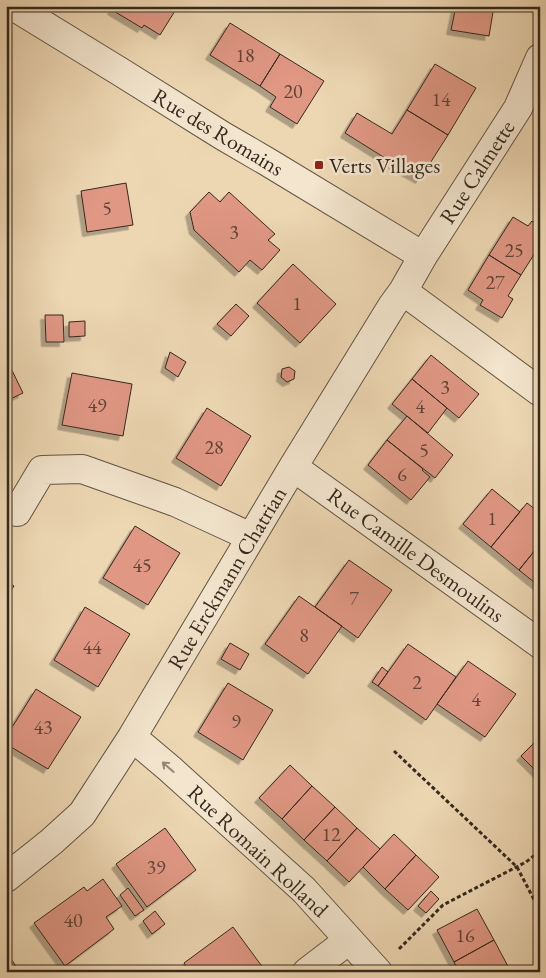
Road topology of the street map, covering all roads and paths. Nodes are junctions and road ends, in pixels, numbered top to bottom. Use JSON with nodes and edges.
{"nodes":[{"id":1,"x":13,"y":6,"type":"edge"},
{"id":2,"x":540,"y":58,"type":"edge"},
{"id":3,"x":423,"y":256,"type":"junction"},
{"id":4,"x":403,"y":291,"type":"junction"},
{"id":5,"x":540,"y":392,"type":"edge"},
{"id":6,"x":293,"y":467,"type":"junction"},
{"id":7,"x":17,"y":512,"type":"dead end"},
{"id":8,"x":251,"y":538,"type":"junction"},
{"id":9,"x":540,"y":644,"type":"edge"},
{"id":10,"x":132,"y":737,"type":"junction"},
{"id":11,"x":394,"y":751,"type":"dead end"},
{"id":12,"x":540,"y":851,"type":"edge"},
{"id":13,"x":516,"y":867,"type":"junction"},
{"id":14,"x":6,"y":878,"type":"edge"},
{"id":15,"x":540,"y":911,"type":"edge"},
{"id":16,"x":349,"y":940,"type":"junction"},
{"id":17,"x":307,"y":972,"type":"edge"},
{"id":18,"x":378,"y":972,"type":"edge"}],
"edges":[{"from":1,"to":3,"type":"street","name":"Rue des Romains"},
{"from":2,"to":3,"type":"street","name":"Rue Calmette"},
{"from":3,"to":4,"type":"street","name":"Rue Erckmann Chatrian"},
{"from":4,"to":5,"type":"street"},
{"from":4,"to":6,"type":"street","name":"Rue Erckmann Chatrian"},
{"from":6,"to":8,"type":"street","name":"Rue Erckmann Chatrian"},
{"from":6,"to":9,"type":"street","name":"Rue Camille Desmoulins"},
{"from":7,"to":8,"type":"street"},
{"from":8,"to":10,"type":"street","name":"Rue Erckmann Chatrian"},
{"from":10,"to":14,"type":"street","name":"Rue Erckmann Chatrian"},
{"from":16,"to":10,"type":"street","name":"Rue Romain Rolland","one_way":true},
{"from":11,"to":13,"type":"path"},
{"from":12,"to":13,"type":"path"},
{"from":13,"to":15,"type":"path"},
{"from":13,"to":18,"type":"path"},
{"from":16,"to":17,"type":"street"},
{"from":16,"to":18,"type":"street","name":"Rue Romain Rolland"}]}
